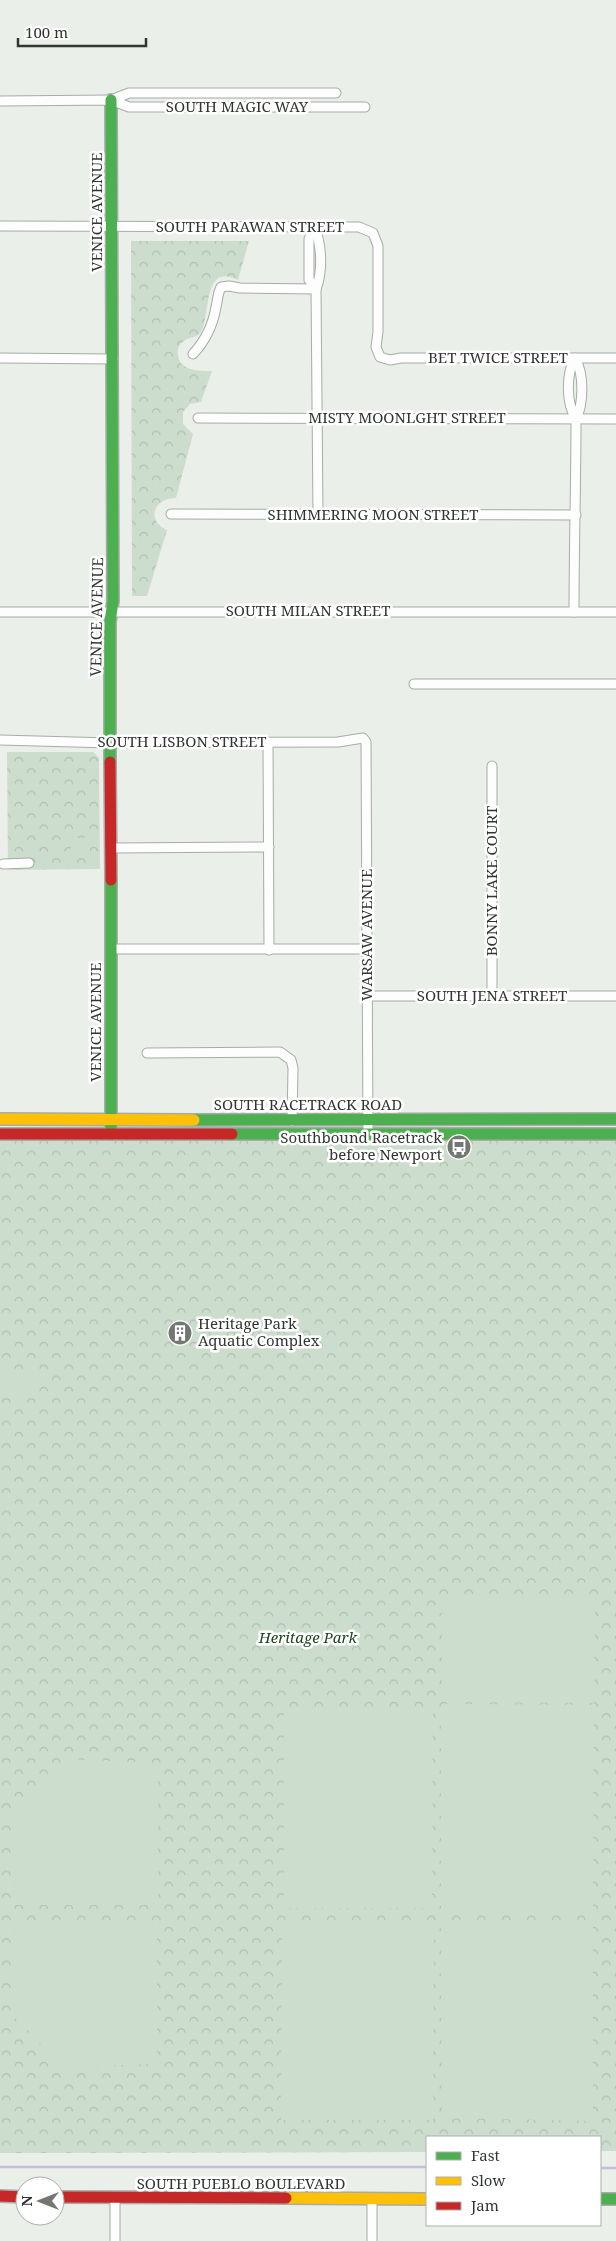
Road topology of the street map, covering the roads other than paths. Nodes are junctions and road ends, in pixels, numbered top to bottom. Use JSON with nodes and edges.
{"nodes":[{"id":1,"x":336,"y":93,"type":"dead end"},
{"id":2,"x":111,"y":100,"type":"junction"},
{"id":3,"x":0,"y":101,"type":"edge"},
{"id":4,"x":365,"y":107,"type":"dead end"},
{"id":5,"x":0,"y":226,"type":"edge"},
{"id":6,"x":111,"y":226,"type":"junction"},
{"id":7,"x":314,"y":227,"type":"junction"},
{"id":8,"x":316,"y":289,"type":"junction"},
{"id":9,"x":194,"y":354,"type":"dead end"},
{"id":10,"x":380,"y":357,"type":"joint"},
{"id":11,"x":0,"y":358,"type":"edge"},
{"id":12,"x":575,"y":358,"type":"junction"},
{"id":13,"x":616,"y":358,"type":"edge"},
{"id":14,"x":113,"y":359,"type":"junction"},
{"id":15,"x":198,"y":418,"type":"dead end"},
{"id":16,"x":317,"y":418,"type":"junction"},
{"id":17,"x":576,"y":419,"type":"junction"},
{"id":18,"x":616,"y":419,"type":"edge"},
{"id":19,"x":171,"y":514,"type":"dead end"},
{"id":20,"x":318,"y":514,"type":"junction"},
{"id":21,"x":576,"y":515,"type":"junction"},
{"id":22,"x":0,"y":612,"type":"edge"},
{"id":23,"x":112,"y":612,"type":"junction"},
{"id":24,"x":574,"y":612,"type":"junction"},
{"id":25,"x":616,"y":612,"type":"edge"},
{"id":26,"x":414,"y":684,"type":"dead end"},
{"id":27,"x":616,"y":684,"type":"edge"},
{"id":28,"x":363,"y":738,"type":"joint"},
{"id":29,"x":0,"y":740,"type":"edge"},
{"id":30,"x":268,"y":742,"type":"junction"},
{"id":31,"x":110,"y":743,"type":"junction"},
{"id":32,"x":492,"y":766,"type":"dead end"},
{"id":33,"x":269,"y":847,"type":"junction"},
{"id":34,"x":111,"y":848,"type":"junction"},
{"id":35,"x":29,"y":863,"type":"dead end"},
{"id":36,"x":3,"y":864,"type":"dead end"},
{"id":37,"x":111,"y":949,"type":"junction"},
{"id":38,"x":367,"y":949,"type":"junction"},
{"id":39,"x":269,"y":950,"type":"junction"},
{"id":40,"x":368,"y":996,"type":"junction"},
{"id":41,"x":492,"y":996,"type":"junction"},
{"id":42,"x":616,"y":996,"type":"edge"},
{"id":43,"x":147,"y":1053,"type":"dead end"},
{"id":44,"x":0,"y":1119,"type":"edge"},
{"id":45,"x":111,"y":1119,"type":"junction"},
{"id":46,"x":616,"y":1119,"type":"edge"},
{"id":47,"x":292,"y":1120,"type":"junction"},
{"id":48,"x":368,"y":1121,"type":"junction"},
{"id":49,"x":368,"y":1133,"type":"junction"},
{"id":50,"x":0,"y":1134,"type":"edge"},
{"id":51,"x":111,"y":1134,"type":"junction"},
{"id":52,"x":616,"y":1134,"type":"edge"},
{"id":53,"x":0,"y":2196,"type":"edge"},
{"id":54,"x":15,"y":2197,"type":"edge"},
{"id":55,"x":65,"y":2198,"type":"edge"},
{"id":56,"x":115,"y":2199,"type":"junction"},
{"id":57,"x":372,"y":2199,"type":"junction"},
{"id":58,"x":426,"y":2199,"type":"edge"},
{"id":59,"x":601,"y":2199,"type":"edge"},
{"id":60,"x":616,"y":2199,"type":"edge"},
{"id":61,"x":115,"y":2241,"type":"edge"},
{"id":62,"x":372,"y":2241,"type":"edge"}],
"edges":[{"from":1,"to":2,"type":"street","name":"SOUTH MAGIC WAY"},
{"from":2,"to":3,"type":"street","name":"SOUTH MAGIC WAY"},
{"from":2,"to":4,"type":"street","name":"SOUTH MAGIC WAY"},
{"from":2,"to":6,"type":"street","name":"VENICE AVENUE"},
{"from":5,"to":6,"type":"street","name":"SOUTH PARAWAN STREET"},
{"from":6,"to":7,"type":"street","name":"SOUTH PARAWAN STREET"},
{"from":6,"to":14,"type":"street","name":"VENICE AVENUE"},
{"from":7,"to":8,"type":"street"},
{"from":7,"to":10,"type":"street","name":"SOUTH PARAWAN STREET"},
{"from":8,"to":9,"type":"street"},
{"from":8,"to":16,"type":"street"},
{"from":10,"to":12,"type":"street","name":"BET TWICE STREET"},
{"from":11,"to":14,"type":"street"},
{"from":12,"to":13,"type":"street","name":"BET TWICE STREET"},
{"from":12,"to":17,"type":"street"},
{"from":14,"to":23,"type":"street","name":"VENICE AVENUE"},
{"from":15,"to":16,"type":"street","name":"MISTY MOONLGHT STREET"},
{"from":16,"to":17,"type":"street","name":"MISTY MOONLGHT STREET"},
{"from":16,"to":20,"type":"street"},
{"from":17,"to":18,"type":"street","name":"MISTY MOONLGHT STREET"},
{"from":17,"to":21,"type":"street"},
{"from":19,"to":20,"type":"street","name":"SHIMMERING MOON STREET"},
{"from":20,"to":21,"type":"street","name":"SHIMMERING MOON STREET"},
{"from":21,"to":24,"type":"street"},
{"from":22,"to":23,"type":"street","name":"SOUTH MILAN STREET"},
{"from":23,"to":24,"type":"street","name":"SOUTH MILAN STREET"},
{"from":23,"to":31,"type":"street","name":"VENICE AVENUE"},
{"from":24,"to":25,"type":"street","name":"SOUTH MILAN STREET"},
{"from":26,"to":27,"type":"street"},
{"from":28,"to":30,"type":"street","name":"SOUTH LISBON STREET"},
{"from":28,"to":38,"type":"street","name":"WARSAW AVENUE"},
{"from":29,"to":31,"type":"street","name":"SOUTH LISBON STREET"},
{"from":30,"to":31,"type":"street","name":"SOUTH LISBON STREET"},
{"from":30,"to":33,"type":"street"},
{"from":31,"to":34,"type":"street","name":"VENICE AVENUE"},
{"from":32,"to":41,"type":"street","name":"BONNY LAKE COURT"},
{"from":33,"to":34,"type":"street"},
{"from":33,"to":39,"type":"street"},
{"from":34,"to":37,"type":"street","name":"VENICE AVENUE"},
{"from":35,"to":36,"type":"street"},
{"from":37,"to":39,"type":"street"},
{"from":37,"to":45,"type":"street","name":"VENICE AVENUE"},
{"from":38,"to":39,"type":"street"},
{"from":38,"to":40,"type":"street","name":"WARSAW AVENUE"},
{"from":40,"to":41,"type":"street","name":"SOUTH JENA STREET"},
{"from":40,"to":48,"type":"street","name":"WARSAW AVENUE"},
{"from":41,"to":42,"type":"street","name":"SOUTH JENA STREET"},
{"from":43,"to":47,"type":"street"},
{"from":44,"to":45,"type":"street","name":"SOUTH RACETRACK ROAD"},
{"from":45,"to":47,"type":"street","name":"SOUTH RACETRACK ROAD"},
{"from":45,"to":51,"type":"street","name":"VENICE AVENUE"},
{"from":46,"to":48,"type":"street","name":"SOUTH RACETRACK ROAD"},
{"from":47,"to":48,"type":"street","name":"SOUTH RACETRACK ROAD"},
{"from":48,"to":49,"type":"street","name":"WARSAW AVENUE"},
{"from":49,"to":51,"type":"street","name":"SOUTH RACETRACK ROAD"},
{"from":49,"to":52,"type":"street","name":"SOUTH RACETRACK ROAD"},
{"from":50,"to":51,"type":"street","name":"SOUTH RACETRACK ROAD"},
{"from":53,"to":54,"type":"street"},
{"from":55,"to":56,"type":"street","name":"SOUTH PUEBLO BOULEVARD"},
{"from":56,"to":57,"type":"street","name":"SOUTH PUEBLO BOULEVARD"},
{"from":56,"to":61,"type":"street"},
{"from":57,"to":58,"type":"street","name":"SOUTH PUEBLO BOULEVARD"},
{"from":57,"to":62,"type":"street"},
{"from":59,"to":60,"type":"street"}]}
